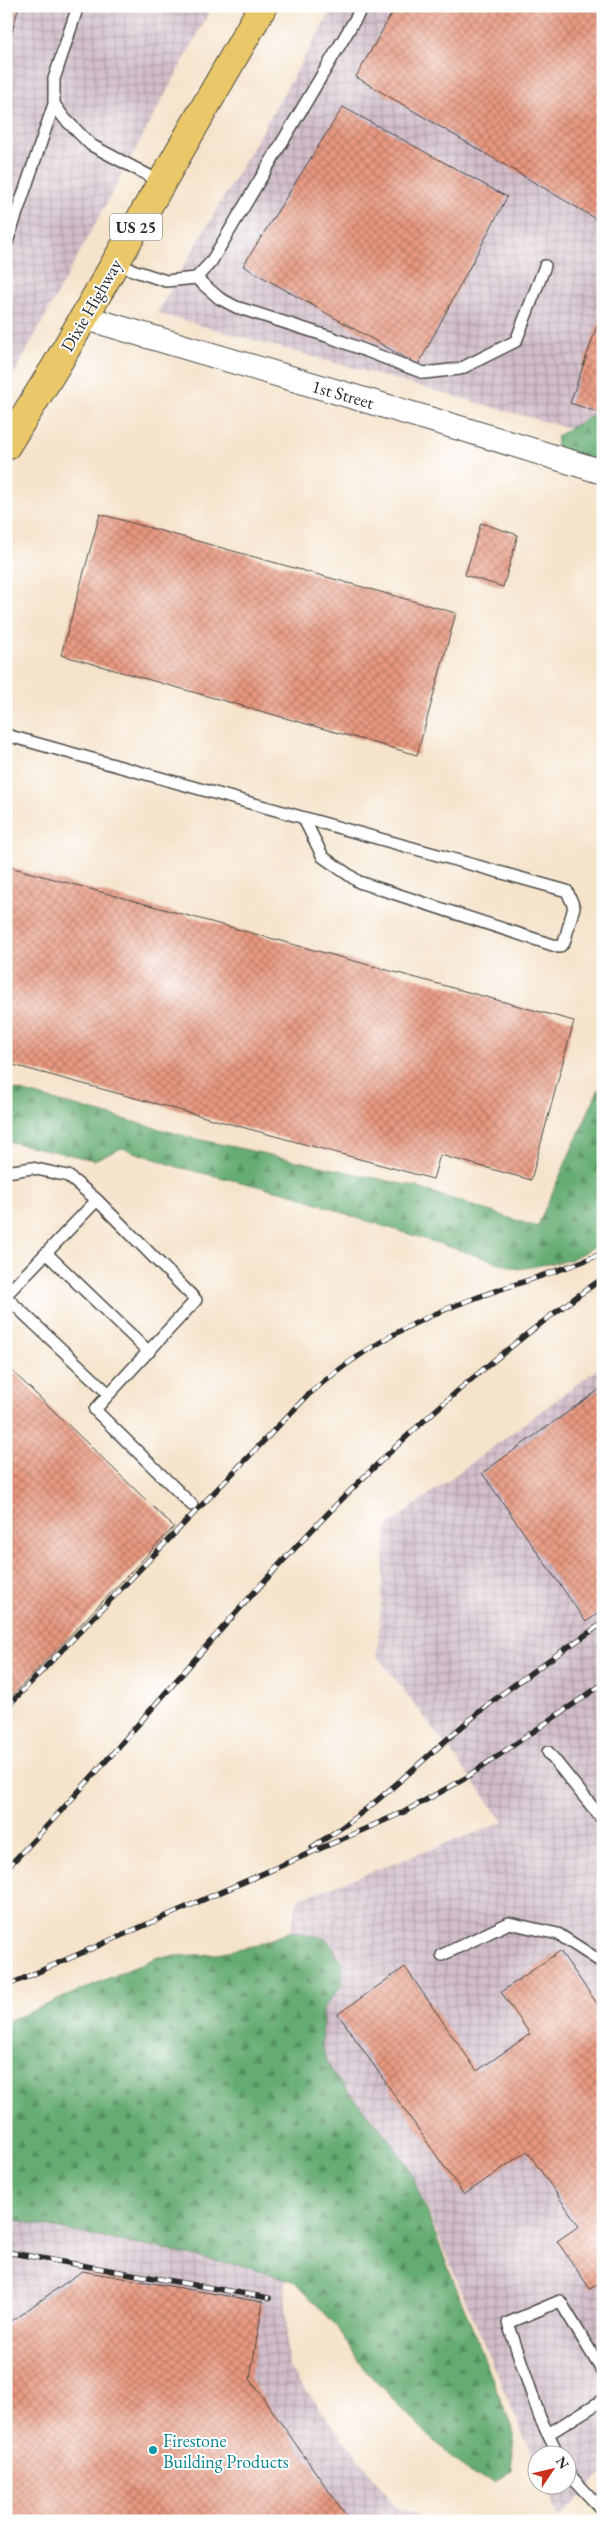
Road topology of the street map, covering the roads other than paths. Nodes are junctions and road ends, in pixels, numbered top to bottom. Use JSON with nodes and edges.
{"nodes":[{"id":1,"x":78,"y":6,"type":"edge"},
{"id":2,"x":263,"y":6,"type":"edge"},
{"id":3,"x":362,"y":6,"type":"edge"},
{"id":4,"x":54,"y":104,"type":"junction"},
{"id":5,"x":161,"y":182,"type":"junction"},
{"id":6,"x":12,"y":210,"type":"edge"},
{"id":7,"x":6,"y":245,"type":"edge"},
{"id":8,"x":114,"y":264,"type":"junction"},
{"id":9,"x":545,"y":266,"type":"dead end"},
{"id":10,"x":196,"y":278,"type":"junction"},
{"id":11,"x":83,"y":317,"type":"junction"},
{"id":12,"x":6,"y":446,"type":"edge"},
{"id":13,"x":603,"y":472,"type":"edge"},
{"id":14,"x":6,"y":735,"type":"edge"},
{"id":15,"x":304,"y":819,"type":"junction"},
{"id":16,"x":6,"y":1172,"type":"edge"},
{"id":17,"x":97,"y":1200,"type":"junction"},
{"id":18,"x":46,"y":1253,"type":"junction"},
{"id":19,"x":6,"y":1296,"type":"edge"},
{"id":20,"x":150,"y":1352,"type":"junction"},
{"id":21,"x":109,"y":1394,"type":"junction"},
{"id":22,"x":192,"y":1505,"type":"dead end"},
{"id":23,"x":548,"y":1752,"type":"dead end"},
{"id":24,"x":603,"y":1820,"type":"edge"},
{"id":25,"x":442,"y":1955,"type":"dead end"},
{"id":26,"x":603,"y":1963,"type":"edge"},
{"id":27,"x":603,"y":2372,"type":"edge"},
{"id":28,"x":603,"y":2400,"type":"edge"},
{"id":29,"x":548,"y":2434,"type":"junction"},
{"id":30,"x":553,"y":2444,"type":"edge"},
{"id":31,"x":576,"y":2482,"type":"edge"},
{"id":32,"x":603,"y":2511,"type":"edge"}],
"edges":[{"from":1,"to":4,"type":"lane"},
{"from":2,"to":5,"type":"main road","name":"Dixie Highway","number":"US 25"},
{"from":3,"to":10,"type":"lane"},
{"from":4,"to":5,"type":"lane"},
{"from":4,"to":6,"type":"lane"},
{"from":5,"to":8,"type":"main road","name":"Dixie Highway","number":"US 25"},
{"from":6,"to":7,"type":"lane"},
{"from":8,"to":10,"type":"lane"},
{"from":8,"to":11,"type":"main road","name":"Dixie Highway","number":"US 25"},
{"from":9,"to":10,"type":"lane"},
{"from":11,"to":12,"type":"main road","name":"Dixie Highway","number":"US 25"},
{"from":11,"to":13,"type":"street","name":"1st Street"},
{"from":14,"to":15,"type":"lane"},
{"from":15,"to":15,"type":"lane"},
{"from":16,"to":17,"type":"lane"},
{"from":17,"to":18,"type":"lane"},
{"from":17,"to":20,"type":"lane"},
{"from":18,"to":19,"type":"lane"},
{"from":18,"to":20,"type":"lane"},
{"from":19,"to":21,"type":"lane"},
{"from":20,"to":21,"type":"lane"},
{"from":21,"to":22,"type":"lane"},
{"from":23,"to":24,"type":"lane"},
{"from":25,"to":26,"type":"lane"},
{"from":27,"to":29,"type":"lane"},
{"from":28,"to":29,"type":"lane"},
{"from":29,"to":30,"type":"lane"},
{"from":31,"to":32,"type":"lane"}]}
